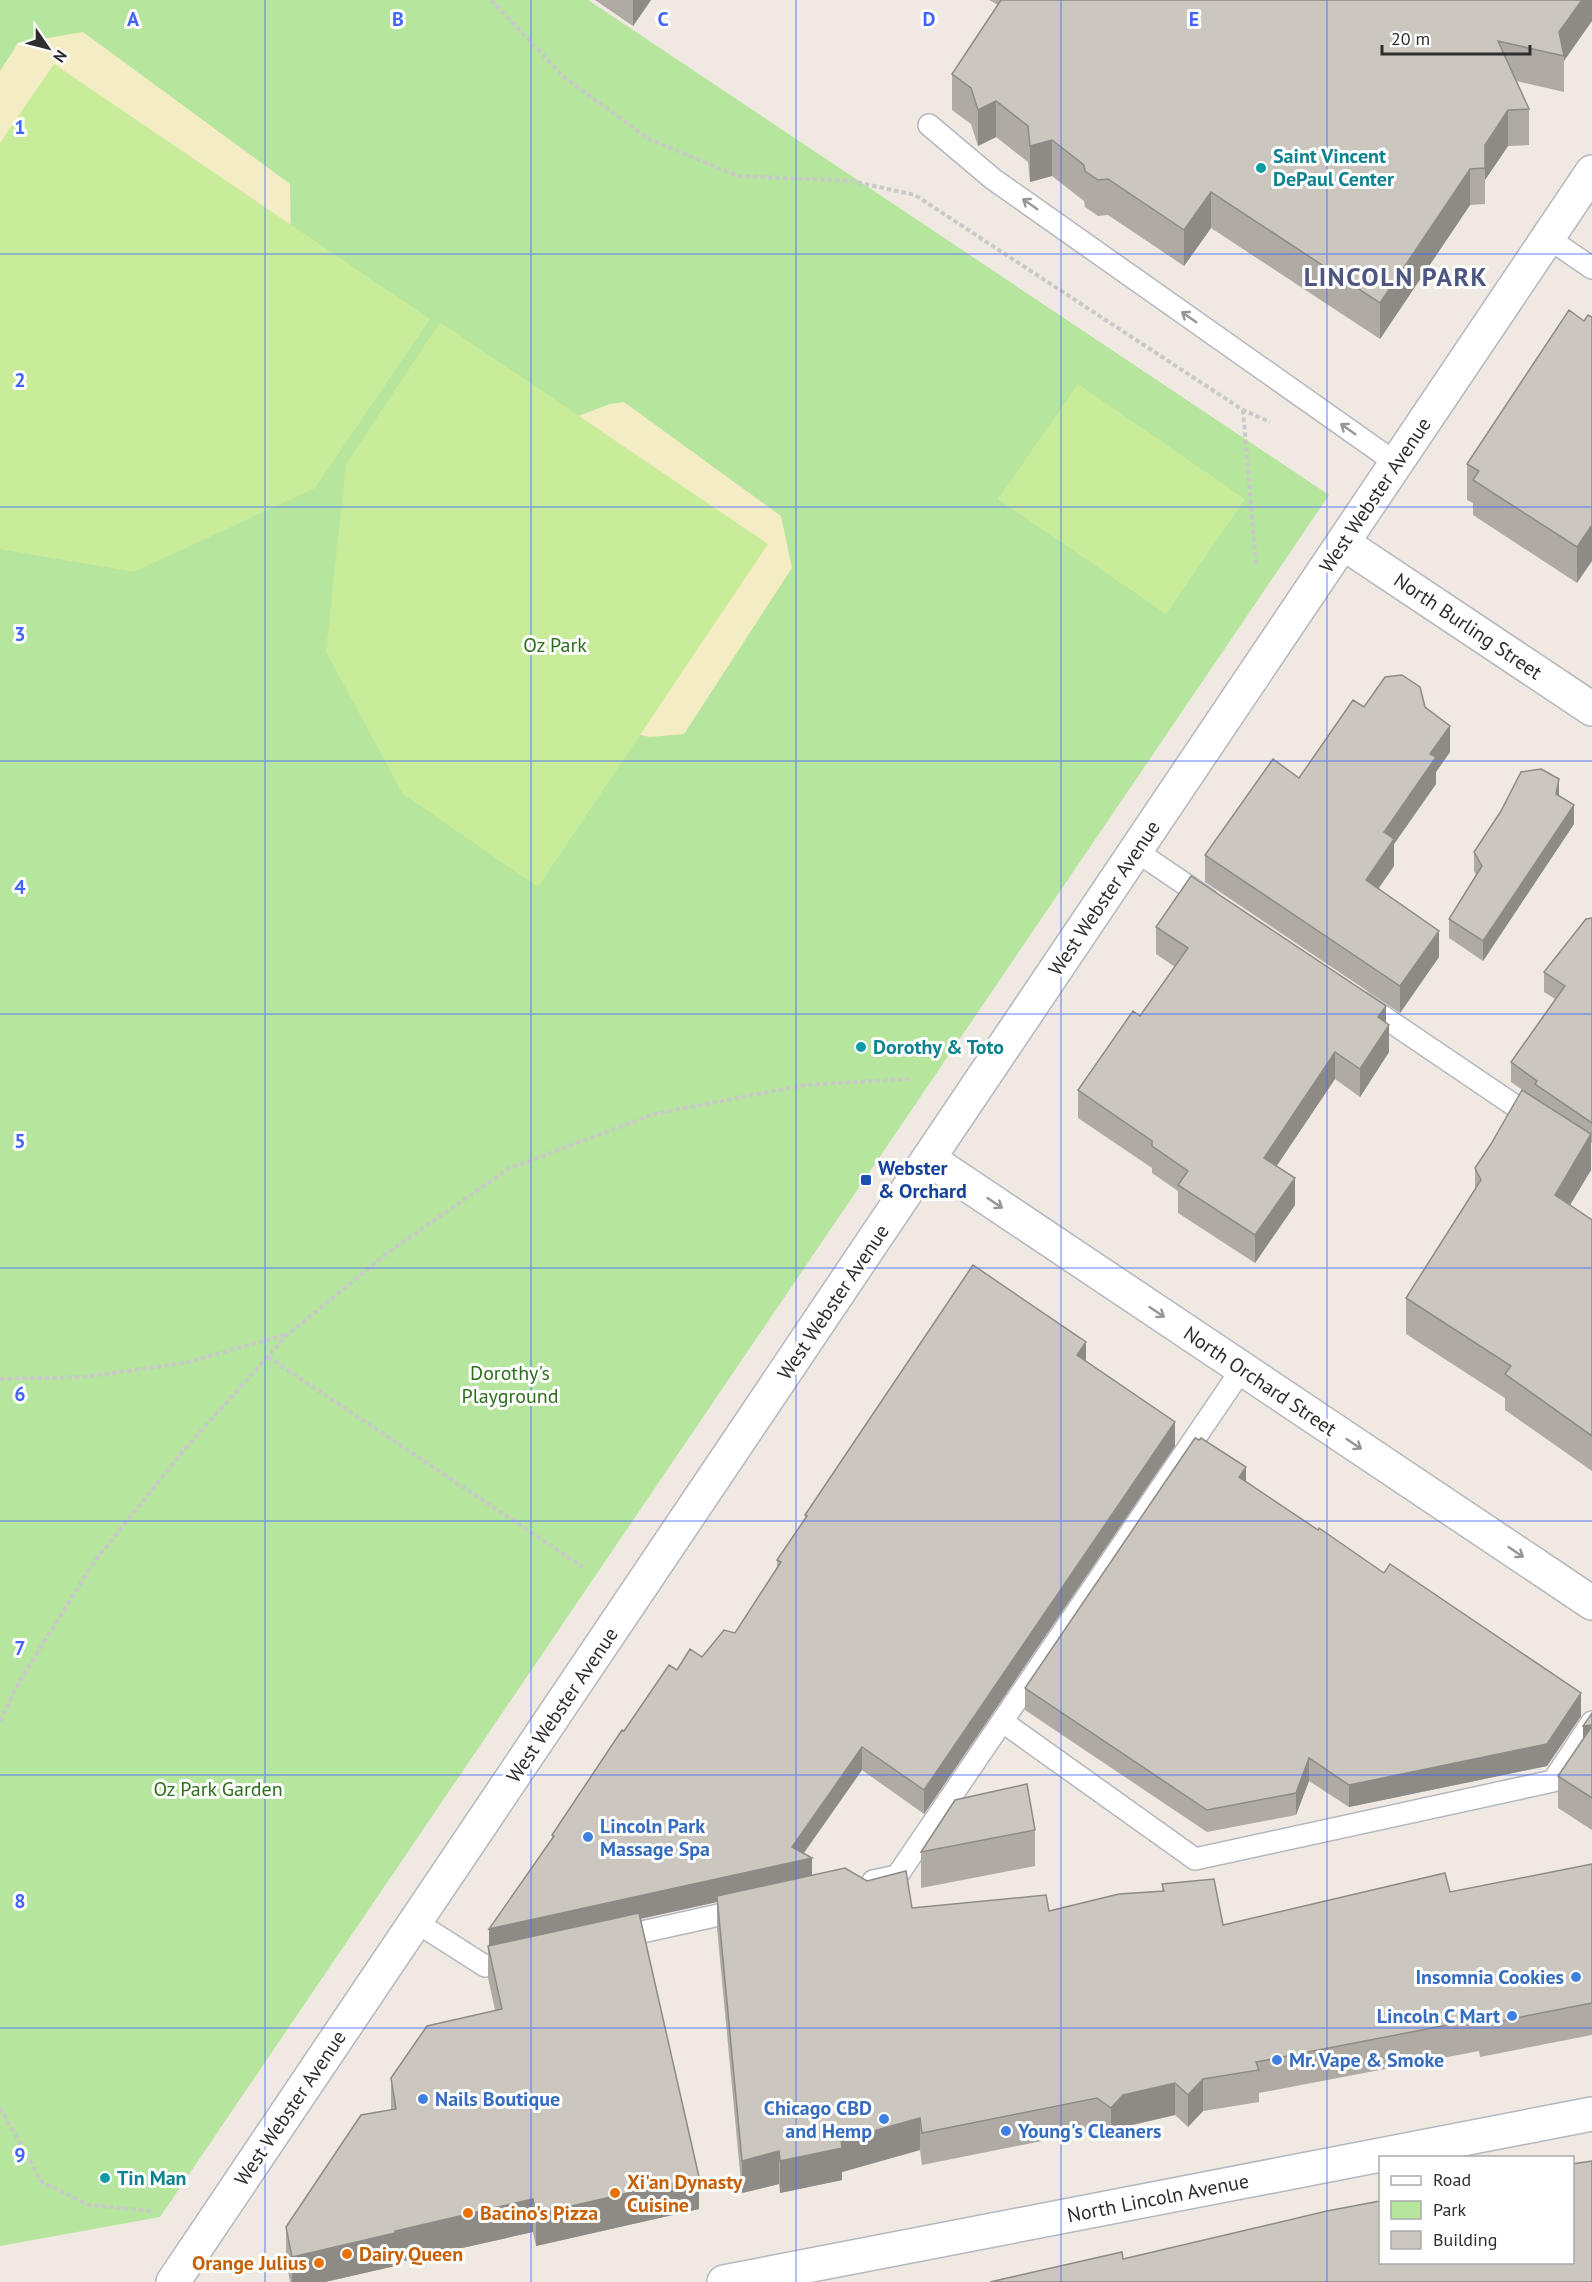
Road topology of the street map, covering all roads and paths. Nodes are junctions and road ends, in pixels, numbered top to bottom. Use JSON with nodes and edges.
{"nodes":[{"id":1,"x":491,"y":0,"type":"edge"},
{"id":2,"x":929,"y":125,"type":"dead end"},
{"id":3,"x":1592,"y":172,"type":"edge"},
{"id":4,"x":1548,"y":238,"type":"junction"},
{"id":5,"x":1592,"y":267,"type":"edge"},
{"id":6,"x":1242,"y":410,"type":"junction"},
{"id":7,"x":1272,"y":423,"type":"dead end"},
{"id":8,"x":1396,"y":463,"type":"junction"},
{"id":9,"x":1343,"y":543,"type":"junction"},
{"id":10,"x":1256,"y":564,"type":"dead end"},
{"id":11,"x":1592,"y":709,"type":"edge"},
{"id":12,"x":1136,"y":851,"type":"junction"},
{"id":13,"x":1226,"y":912,"type":"edge"},
{"id":14,"x":1345,"y":991,"type":"edge"},
{"id":15,"x":909,"y":1080,"type":"dead end"},
{"id":16,"x":1552,"y":1131,"type":"edge"},
{"id":17,"x":929,"y":1159,"type":"junction"},
{"id":18,"x":287,"y":1335,"type":"junction"},
{"id":19,"x":268,"y":1358,"type":"junction"},
{"id":20,"x":1242,"y":1369,"type":"junction"},
{"id":21,"x":0,"y":1380,"type":"edge"},
{"id":22,"x":583,"y":1567,"type":"dead end"},
{"id":23,"x":1592,"y":1604,"type":"edge"},
{"id":24,"x":0,"y":1721,"type":"edge"},
{"id":25,"x":1003,"y":1722,"type":"junction"},
{"id":26,"x":1592,"y":1722,"type":"edge"},
{"id":27,"x":852,"y":1886,"type":"edge"},
{"id":28,"x":760,"y":1906,"type":"edge"},
{"id":29,"x":416,"y":1922,"type":"junction"},
{"id":30,"x":600,"y":1941,"type":"edge"},
{"id":31,"x":531,"y":1956,"type":"edge"},
{"id":32,"x":0,"y":2108,"type":"edge"},
{"id":33,"x":1592,"y":2114,"type":"edge"},
{"id":34,"x":1386,"y":2156,"type":"edge"},
{"id":35,"x":1379,"y":2157,"type":"edge"},
{"id":36,"x":152,"y":2211,"type":"dead end"},
{"id":37,"x":801,"y":2275,"type":"edge"},
{"id":38,"x":173,"y":2282,"type":"edge"},
{"id":39,"x":724,"y":2282,"type":"edge"}],
"edges":[{"from":1,"to":6,"type":"path"},
{"from":8,"to":2,"type":"lane","one_way":true},
{"from":3,"to":4,"type":"street","name":"West Webster Avenue"},
{"from":4,"to":5,"type":"lane"},
{"from":4,"to":8,"type":"street","name":"West Webster Avenue"},
{"from":6,"to":7,"type":"path"},
{"from":6,"to":10,"type":"path"},
{"from":8,"to":9,"type":"street","name":"West Webster Avenue"},
{"from":9,"to":11,"type":"street","name":"North Burling Street"},
{"from":9,"to":12,"type":"street","name":"West Webster Avenue"},
{"from":12,"to":13,"type":"lane"},
{"from":12,"to":17,"type":"street","name":"West Webster Avenue"},
{"from":14,"to":16,"type":"lane"},
{"from":15,"to":18,"type":"path"},
{"from":17,"to":20,"type":"street","name":"North Orchard Street","one_way":true},
{"from":17,"to":29,"type":"street","name":"West Webster Avenue"},
{"from":18,"to":19,"type":"path"},
{"from":18,"to":21,"type":"path"},
{"from":19,"to":22,"type":"path"},
{"from":19,"to":24,"type":"path"},
{"from":20,"to":23,"type":"street","name":"North Orchard Street","one_way":true},
{"from":20,"to":25,"type":"lane"},
{"from":25,"to":26,"type":"lane"},
{"from":25,"to":27,"type":"lane"},
{"from":28,"to":30,"type":"lane"},
{"from":29,"to":31,"type":"lane"},
{"from":29,"to":38,"type":"street","name":"West Webster Avenue"},
{"from":32,"to":36,"type":"path"},
{"from":33,"to":34,"type":"street","name":"North Lincoln Avenue"},
{"from":35,"to":37,"type":"street","name":"North Lincoln Avenue"},
{"from":37,"to":39,"type":"street","name":"North Lincoln Avenue"}]}
